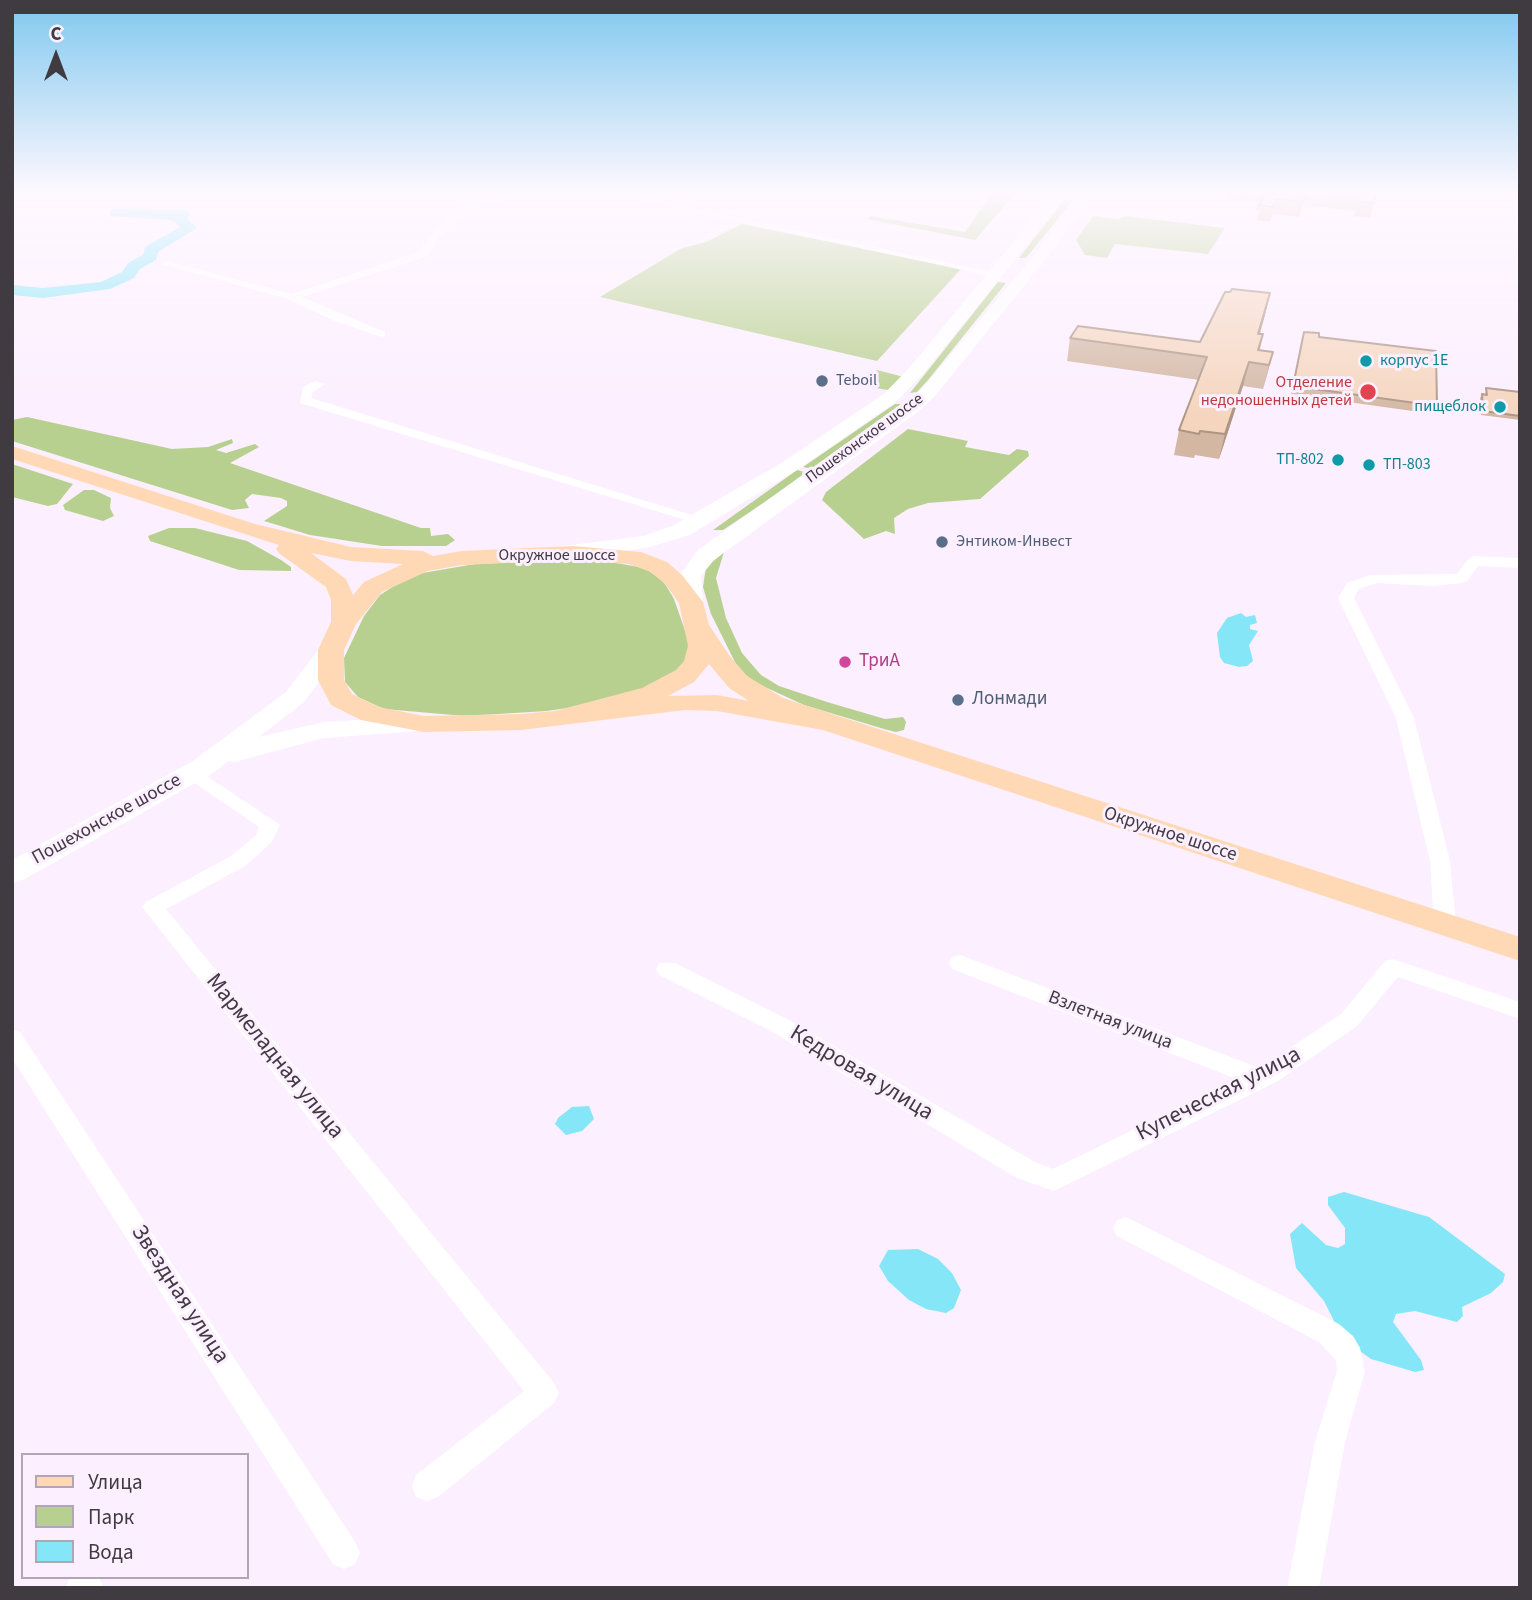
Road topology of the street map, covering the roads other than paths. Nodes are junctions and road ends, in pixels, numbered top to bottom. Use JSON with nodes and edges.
{"nodes":[{"id":1,"x":184,"y":269,"type":"edge"},
{"id":2,"x":379,"y":269,"type":"edge"},
{"id":3,"x":970,"y":269,"type":"edge"},
{"id":4,"x":999,"y":269,"type":"edge"},
{"id":5,"x":1030,"y":269,"type":"edge"},
{"id":6,"x":995,"y":274,"type":"junction"},
{"id":7,"x":292,"y":298,"type":"junction"},
{"id":8,"x":381,"y":334,"type":"dead end"},
{"id":9,"x":319,"y":384,"type":"dead end"},
{"id":10,"x":891,"y":397,"type":"junction"},
{"id":11,"x":918,"y":402,"type":"junction"},
{"id":12,"x":12,"y":452,"type":"edge"},
{"id":13,"x":701,"y":520,"type":"junction"},
{"id":14,"x":247,"y":529,"type":"junction"},
{"id":15,"x":554,"y":553,"type":"junction"},
{"id":16,"x":462,"y":558,"type":"junction"},
{"id":17,"x":1520,"y":563,"type":"edge"},
{"id":18,"x":691,"y":602,"type":"junction"},
{"id":19,"x":344,"y":622,"type":"junction"},
{"id":20,"x":699,"y":629,"type":"junction"},
{"id":21,"x":331,"y":650,"type":"junction"},
{"id":22,"x":556,"y":719,"type":"junction"},
{"id":23,"x":821,"y":722,"type":"junction"},
{"id":24,"x":424,"y":724,"type":"junction"},
{"id":25,"x":198,"y":770,"type":"junction"},
{"id":26,"x":12,"y":873,"type":"edge"},
{"id":27,"x":1445,"y":925,"type":"junction"},
{"id":28,"x":1520,"y":949,"type":"edge"},
{"id":29,"x":960,"y":963,"type":"dead end"},
{"id":30,"x":667,"y":969,"type":"dead end"},
{"id":31,"x":1520,"y":1011,"type":"edge"},
{"id":32,"x":12,"y":1038,"type":"edge"},
{"id":33,"x":1260,"y":1078,"type":"junction"},
{"id":34,"x":1054,"y":1180,"type":"joint"},
{"id":35,"x":1126,"y":1228,"type":"dead end"},
{"id":36,"x":427,"y":1486,"type":"dead end"},
{"id":37,"x":344,"y":1553,"type":"dead end"},
{"id":38,"x":1303,"y":1588,"type":"edge"}],
"edges":[{"from":1,"to":7,"type":"street"},
{"from":2,"to":7,"type":"street"},
{"from":3,"to":6,"type":"street"},
{"from":4,"to":6,"type":"main road","name":"Пошехонское шоссе"},
{"from":5,"to":11,"type":"main road","name":"Пошехонское шоссе"},
{"from":6,"to":10,"type":"main road","name":"Пошехонское шоссе"},
{"from":7,"to":8,"type":"street"},
{"from":9,"to":13,"type":"street"},
{"from":10,"to":11,"type":"main road"},
{"from":10,"to":13,"type":"main road","name":"Пошехонское шоссе"},
{"from":11,"to":18,"type":"main road","name":"Пошехонское шоссе"},
{"from":12,"to":14,"type":"main road","name":"Окружное шоссе"},
{"from":13,"to":15,"type":"main road","name":"Пошехонское шоссе"},
{"from":14,"to":16,"type":"main road","name":"Окружное шоссе"},
{"from":14,"to":19,"type":"main road","name":"Окружное шоссе"},
{"from":15,"to":16,"type":"main road","name":"Окружное шоссе"},
{"from":15,"to":18,"type":"main road","name":"Окружное шоссе"},
{"from":16,"to":19,"type":"main road","name":"Окружное шоссе"},
{"from":17,"to":27,"type":"street"},
{"from":18,"to":20,"type":"main road","name":"Окружное шоссе"},
{"from":19,"to":21,"type":"main road","name":"Окружное шоссе"},
{"from":20,"to":22,"type":"main road","name":"Окружное шоссе"},
{"from":20,"to":23,"type":"main road","name":"Окружное шоссе"},
{"from":21,"to":24,"type":"main road","name":"Окружное шоссе"},
{"from":21,"to":25,"type":"main road"},
{"from":22,"to":23,"type":"main road","name":"Окружное шоссе"},
{"from":22,"to":24,"type":"main road","name":"Окружное шоссе"},
{"from":23,"to":27,"type":"main road","name":"Окружное шоссе"},
{"from":24,"to":25,"type":"main road"},
{"from":25,"to":26,"type":"main road","name":"Пошехонское шоссе"},
{"from":25,"to":36,"type":"street","name":"Мармеладная улица"},
{"from":27,"to":28,"type":"main road","name":"Окружное шоссе"},
{"from":29,"to":33,"type":"street","name":"Взлетная улица"},
{"from":30,"to":34,"type":"street","name":"Кедровая улица"},
{"from":31,"to":33,"type":"street","name":"Купеческая улица"},
{"from":32,"to":37,"type":"street","name":"Звездная улица"},
{"from":33,"to":34,"type":"street","name":"Купеческая улица"},
{"from":35,"to":38,"type":"street"}]}
